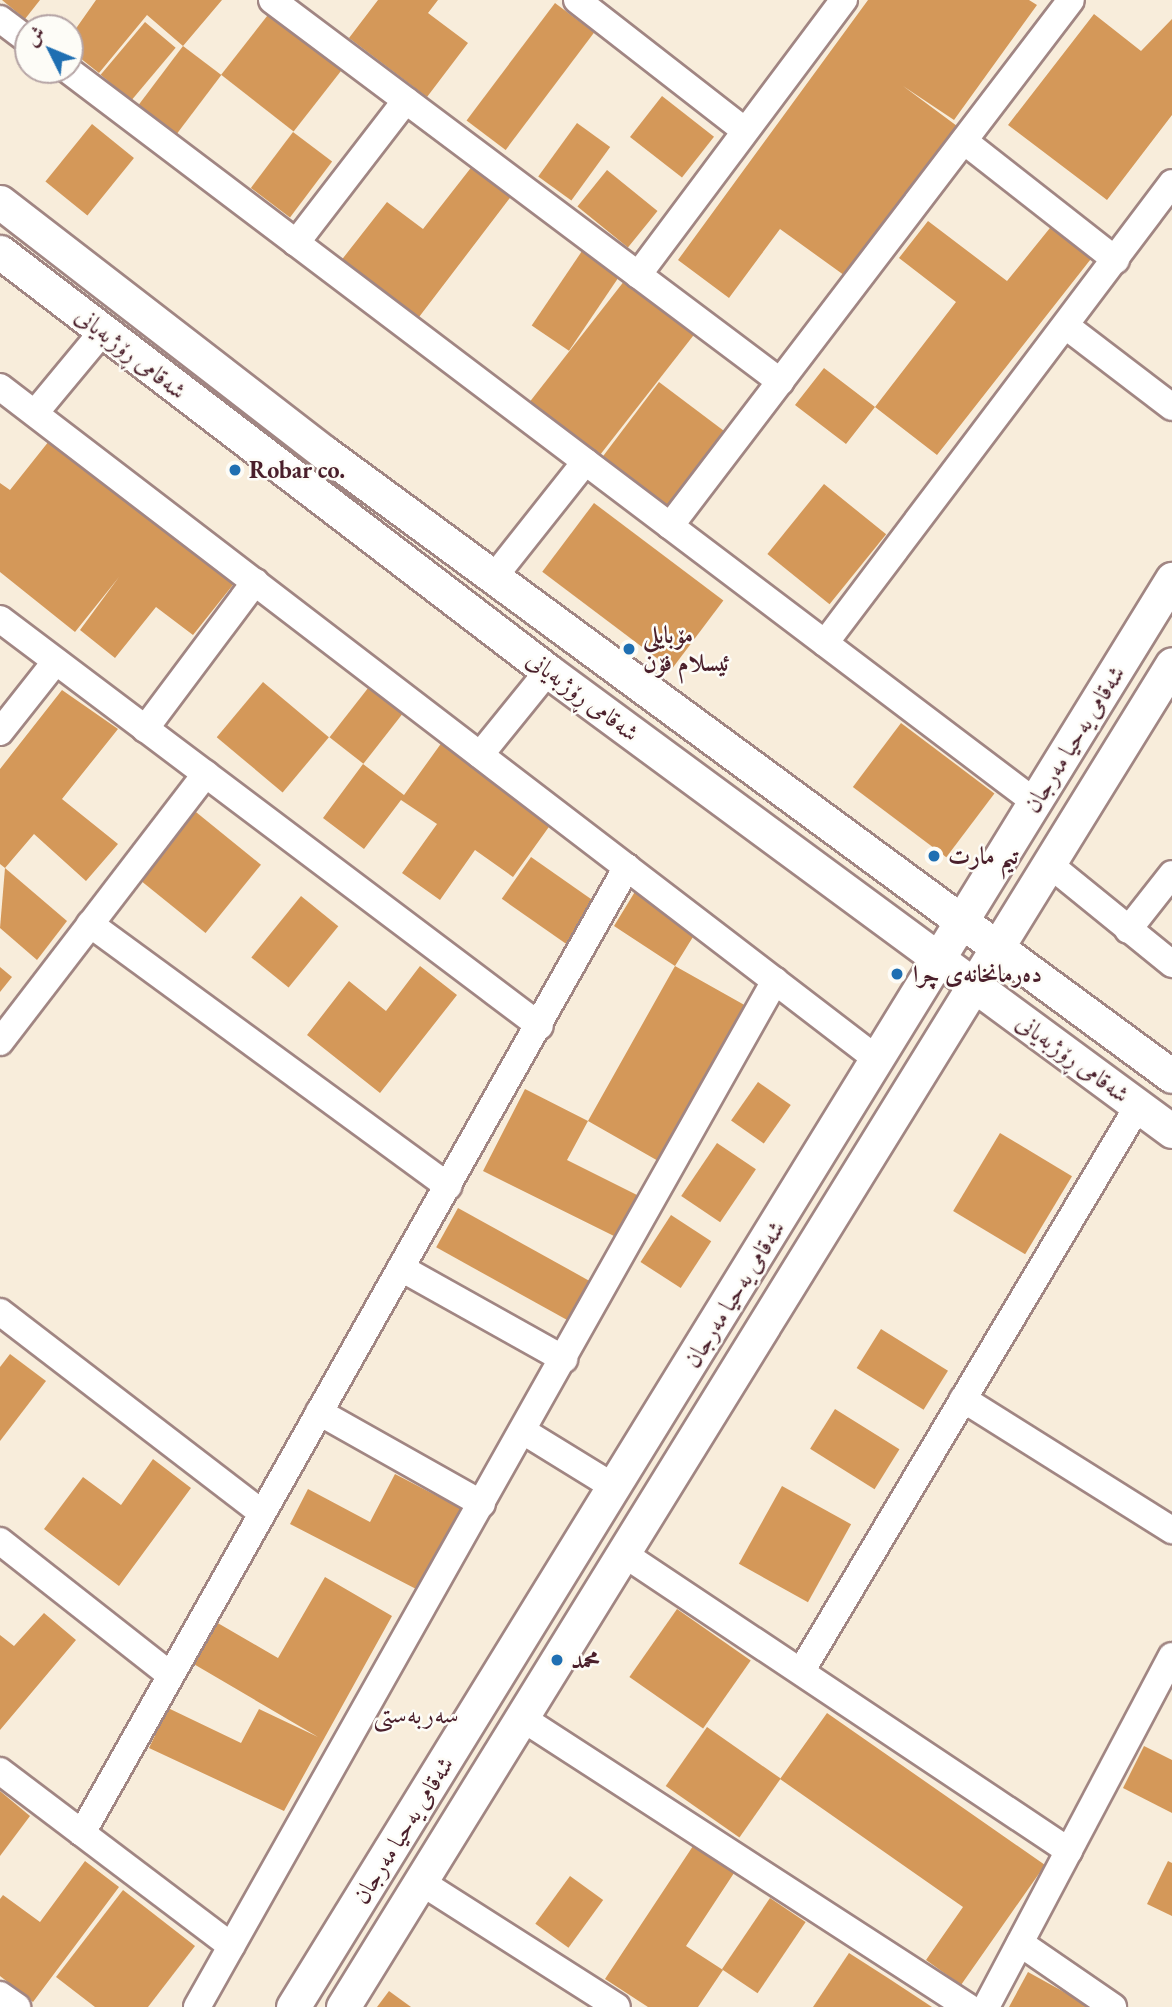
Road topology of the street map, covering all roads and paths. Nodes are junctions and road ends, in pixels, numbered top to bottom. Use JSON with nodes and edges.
{"nodes":[{"id":1,"x":272,"y":0,"type":"edge"},
{"id":2,"x":577,"y":0,"type":"edge"},
{"id":3,"x":844,"y":0,"type":"edge"},
{"id":4,"x":1068,"y":1,"type":"edge"},
{"id":5,"x":84,"y":82,"type":"edge"},
{"id":6,"x":406,"y":100,"type":"junction"},
{"id":7,"x":746,"y":131,"type":"junction"},
{"id":8,"x":964,"y":141,"type":"junction"},
{"id":9,"x":1172,"y":183,"type":"edge"},
{"id":10,"x":0,"y":202,"type":"edge"},
{"id":11,"x":296,"y":243,"type":"junction"},
{"id":12,"x":0,"y":252,"type":"edge"},
{"id":13,"x":1116,"y":260,"type":"junction"},
{"id":14,"x":638,"y":275,"type":"junction"},
{"id":15,"x":1066,"y":326,"type":"junction"},
{"id":16,"x":103,"y":331,"type":"junction"},
{"id":17,"x":781,"y":382,"type":"junction"},
{"id":18,"x":0,"y":387,"type":"edge"},
{"id":19,"x":1172,"y":407,"type":"edge"},
{"id":20,"x":35,"y":413,"type":"junction"},
{"id":21,"x":325,"y":453,"type":"junction"},
{"id":22,"x":585,"y":462,"type":"junction"},
{"id":23,"x":301,"y":485,"type":"junction"},
{"id":24,"x":670,"y":526,"type":"junction"},
{"id":25,"x":494,"y":577,"type":"junction"},
{"id":26,"x":1172,"y":579,"type":"edge"},
{"id":27,"x":255,"y":582,"type":"junction"},
{"id":28,"x":0,"y":619,"type":"edge"},
{"id":29,"x":825,"y":643,"type":"junction"},
{"id":30,"x":56,"y":662,"type":"junction"},
{"id":31,"x":1172,"y":664,"type":"edge"},
{"id":32,"x":548,"y":671,"type":"junction"},
{"id":33,"x":145,"y":729,"type":"junction"},
{"id":34,"x":0,"y":733,"type":"edge"},
{"id":35,"x":480,"y":755,"type":"junction"},
{"id":36,"x":206,"y":774,"type":"junction"},
{"id":37,"x":1035,"y":802,"type":"junction"},
{"id":38,"x":1049,"y":864,"type":"junction"},
{"id":39,"x":627,"y":867,"type":"junction"},
{"id":40,"x":1172,"y":874,"type":"edge"},
{"id":41,"x":963,"y":919,"type":"junction"},
{"id":42,"x":90,"y":924,"type":"junction"},
{"id":43,"x":1128,"y":930,"type":"junction"},
{"id":44,"x":998,"y":946,"type":"junction"},
{"id":45,"x":939,"y":959,"type":"junction"},
{"id":46,"x":1172,"y":964,"type":"edge"},
{"id":47,"x":775,"y":981,"type":"junction"},
{"id":48,"x":974,"y":985,"type":"junction"},
{"id":49,"x":540,"y":1026,"type":"junction"},
{"id":50,"x":0,"y":1042,"type":"edge"},
{"id":51,"x":878,"y":1060,"type":"junction"},
{"id":52,"x":1172,"y":1076,"type":"edge"},
{"id":53,"x":1138,"y":1106,"type":"junction"},
{"id":54,"x":1172,"y":1131,"type":"edge"},
{"id":55,"x":449,"y":1186,"type":"junction"},
{"id":56,"x":401,"y":1268,"type":"junction"},
{"id":57,"x":0,"y":1312,"type":"edge"},
{"id":58,"x":564,"y":1359,"type":"junction"},
{"id":59,"x":963,"y":1399,"type":"junction"},
{"id":60,"x":318,"y":1412,"type":"junction"},
{"id":61,"x":523,"y":1431,"type":"junction"},
{"id":62,"x":614,"y":1487,"type":"junction"},
{"id":63,"x":482,"y":1504,"type":"junction"},
{"id":64,"x":261,"y":1512,"type":"junction"},
{"id":65,"x":1172,"y":1530,"type":"edge"},
{"id":66,"x":0,"y":1541,"type":"edge"},
{"id":67,"x":624,"y":1554,"type":"junction"},
{"id":68,"x":527,"y":1628,"type":"junction"},
{"id":69,"x":564,"y":1652,"type":"junction"},
{"id":70,"x":1172,"y":1656,"type":"edge"},
{"id":71,"x":802,"y":1670,"type":"junction"},
{"id":72,"x":169,"y":1674,"type":"junction"},
{"id":73,"x":523,"y":1718,"type":"junction"},
{"id":74,"x":0,"y":1771,"type":"edge"},
{"id":75,"x":82,"y":1833,"type":"junction"},
{"id":76,"x":1069,"y":1851,"type":"junction"},
{"id":77,"x":421,"y":1882,"type":"junction"},
{"id":78,"x":1020,"y":1943,"type":"junction"},
{"id":79,"x":231,"y":1946,"type":"junction"},
{"id":80,"x":0,"y":1995,"type":"edge"},
{"id":81,"x":604,"y":2004,"type":"edge"},
{"id":82,"x":17,"y":2007,"type":"edge"},
{"id":83,"x":197,"y":2007,"type":"edge"},
{"id":84,"x":293,"y":2007,"type":"edge"},
{"id":85,"x":343,"y":2007,"type":"edge"},
{"id":86,"x":968,"y":2007,"type":"edge"},
{"id":87,"x":986,"y":2007,"type":"edge"},
{"id":88,"x":1113,"y":2007,"type":"edge"}],
"edges":[{"from":1,"to":6,"type":"street"},
{"from":2,"to":7,"type":"street"},
{"from":3,"to":7,"type":"street"},
{"from":4,"to":8,"type":"street"},
{"from":5,"to":11,"type":"street"},
{"from":6,"to":11,"type":"street"},
{"from":6,"to":14,"type":"street"},
{"from":7,"to":14,"type":"street"},
{"from":8,"to":13,"type":"street"},
{"from":8,"to":17,"type":"street"},
{"from":9,"to":13,"type":"street"},
{"from":10,"to":21,"type":"street","name":"شەقامی ڕۆژبەیانی"},
{"from":11,"to":22,"type":"street"},
{"from":12,"to":16,"type":"street","name":"شەقامی ڕۆژبەیانی"},
{"from":13,"to":15,"type":"street"},
{"from":14,"to":17,"type":"street"},
{"from":15,"to":19,"type":"street"},
{"from":15,"to":29,"type":"street"},
{"from":16,"to":20,"type":"street"},
{"from":16,"to":23,"type":"street","name":"شەقامی ڕۆژبەیانی"},
{"from":17,"to":24,"type":"street"},
{"from":18,"to":20,"type":"street"},
{"from":20,"to":27,"type":"street"},
{"from":21,"to":23,"type":"street"},
{"from":21,"to":25,"type":"street","name":"شەقامی ڕۆژبەیانی"},
{"from":22,"to":24,"type":"street"},
{"from":22,"to":25,"type":"street"},
{"from":23,"to":32,"type":"street","name":"شەقامی ڕۆژبەیانی"},
{"from":24,"to":29,"type":"street"},
{"from":25,"to":41,"type":"street","name":"شەقامی ڕۆژبەیانی"},
{"from":26,"to":37,"type":"street","name":"شەقامی یەحیا مەرجان"},
{"from":27,"to":33,"type":"street"},
{"from":27,"to":35,"type":"street"},
{"from":28,"to":30,"type":"street"},
{"from":29,"to":37,"type":"street"},
{"from":30,"to":33,"type":"street"},
{"from":30,"to":34,"type":"street"},
{"from":31,"to":38,"type":"street","name":"شەقامی یەحیا مەرجان"},
{"from":32,"to":35,"type":"street"},
{"from":32,"to":45,"type":"street","name":"شەقامی ڕۆژبەیانی"},
{"from":33,"to":36,"type":"street"},
{"from":35,"to":39,"type":"street"},
{"from":36,"to":42,"type":"street"},
{"from":36,"to":49,"type":"street"},
{"from":37,"to":41,"type":"street","name":"شەقامی یەحیا مەرجان"},
{"from":38,"to":43,"type":"street"},
{"from":38,"to":44,"type":"street","name":"شەقامی یەحیا مەرجان"},
{"from":39,"to":47,"type":"street"},
{"from":39,"to":49,"type":"street"},
{"from":40,"to":43,"type":"street"},
{"from":41,"to":44,"type":"street","name":"شەقامی ڕۆژبەیانی"},
{"from":41,"to":45,"type":"street","name":"شەقامی یەحیا مەرجان"},
{"from":42,"to":50,"type":"street"},
{"from":42,"to":55,"type":"street"},
{"from":43,"to":46,"type":"street"},
{"from":44,"to":48,"type":"street","name":"شەقامی یەحیا مەرجان"},
{"from":44,"to":52,"type":"street","name":"شەقامی ڕۆژبەیانی"},
{"from":45,"to":48,"type":"street","name":"شەقامی ڕۆژبەیانی"},
{"from":45,"to":51,"type":"street","name":"شەقامی یەحیا مەرجان"},
{"from":47,"to":51,"type":"street"},
{"from":47,"to":58,"type":"street"},
{"from":48,"to":53,"type":"street","name":"شەقامی ڕۆژبەیانی"},
{"from":48,"to":67,"type":"street","name":"شەقامی یەحیا مەرجان"},
{"from":49,"to":55,"type":"street"},
{"from":51,"to":62,"type":"street","name":"شەقامی یەحیا مەرجان"},
{"from":53,"to":54,"type":"street","name":"شەقامی ڕۆژبەیانی"},
{"from":53,"to":59,"type":"street"},
{"from":55,"to":56,"type":"street"},
{"from":56,"to":58,"type":"street"},
{"from":56,"to":60,"type":"street"},
{"from":57,"to":64,"type":"street"},
{"from":58,"to":61,"type":"street"},
{"from":59,"to":65,"type":"street"},
{"from":59,"to":71,"type":"street"},
{"from":60,"to":63,"type":"street"},
{"from":60,"to":64,"type":"street"},
{"from":61,"to":62,"type":"street"},
{"from":61,"to":63,"type":"street"},
{"from":62,"to":68,"type":"street","name":"شەقامی یەحیا مەرجان"},
{"from":63,"to":79,"type":"street"},
{"from":64,"to":72,"type":"street"},
{"from":66,"to":72,"type":"street"},
{"from":67,"to":69,"type":"street","name":"شەقامی یەحیا مەرجان"},
{"from":67,"to":71,"type":"street"},
{"from":68,"to":69,"type":"street"},
{"from":68,"to":84,"type":"street","name":"شەقامی یەحیا مەرجان"},
{"from":69,"to":73,"type":"street","name":"شەقامی یەحیا مەرجان"},
{"from":70,"to":76,"type":"street"},
{"from":71,"to":76,"type":"street"},
{"from":72,"to":75,"type":"street"},
{"from":73,"to":77,"type":"street","name":"شەقامی یەحیا مەرجان"},
{"from":73,"to":86,"type":"street"},
{"from":74,"to":75,"type":"street"},
{"from":75,"to":79,"type":"street"},
{"from":76,"to":78,"type":"street"},
{"from":77,"to":81,"type":"street"},
{"from":77,"to":85,"type":"street","name":"شەقامی یەحیا مەرجان"},
{"from":78,"to":87,"type":"street"},
{"from":78,"to":88,"type":"street"},
{"from":79,"to":83,"type":"street"},
{"from":80,"to":82,"type":"street"}]}
